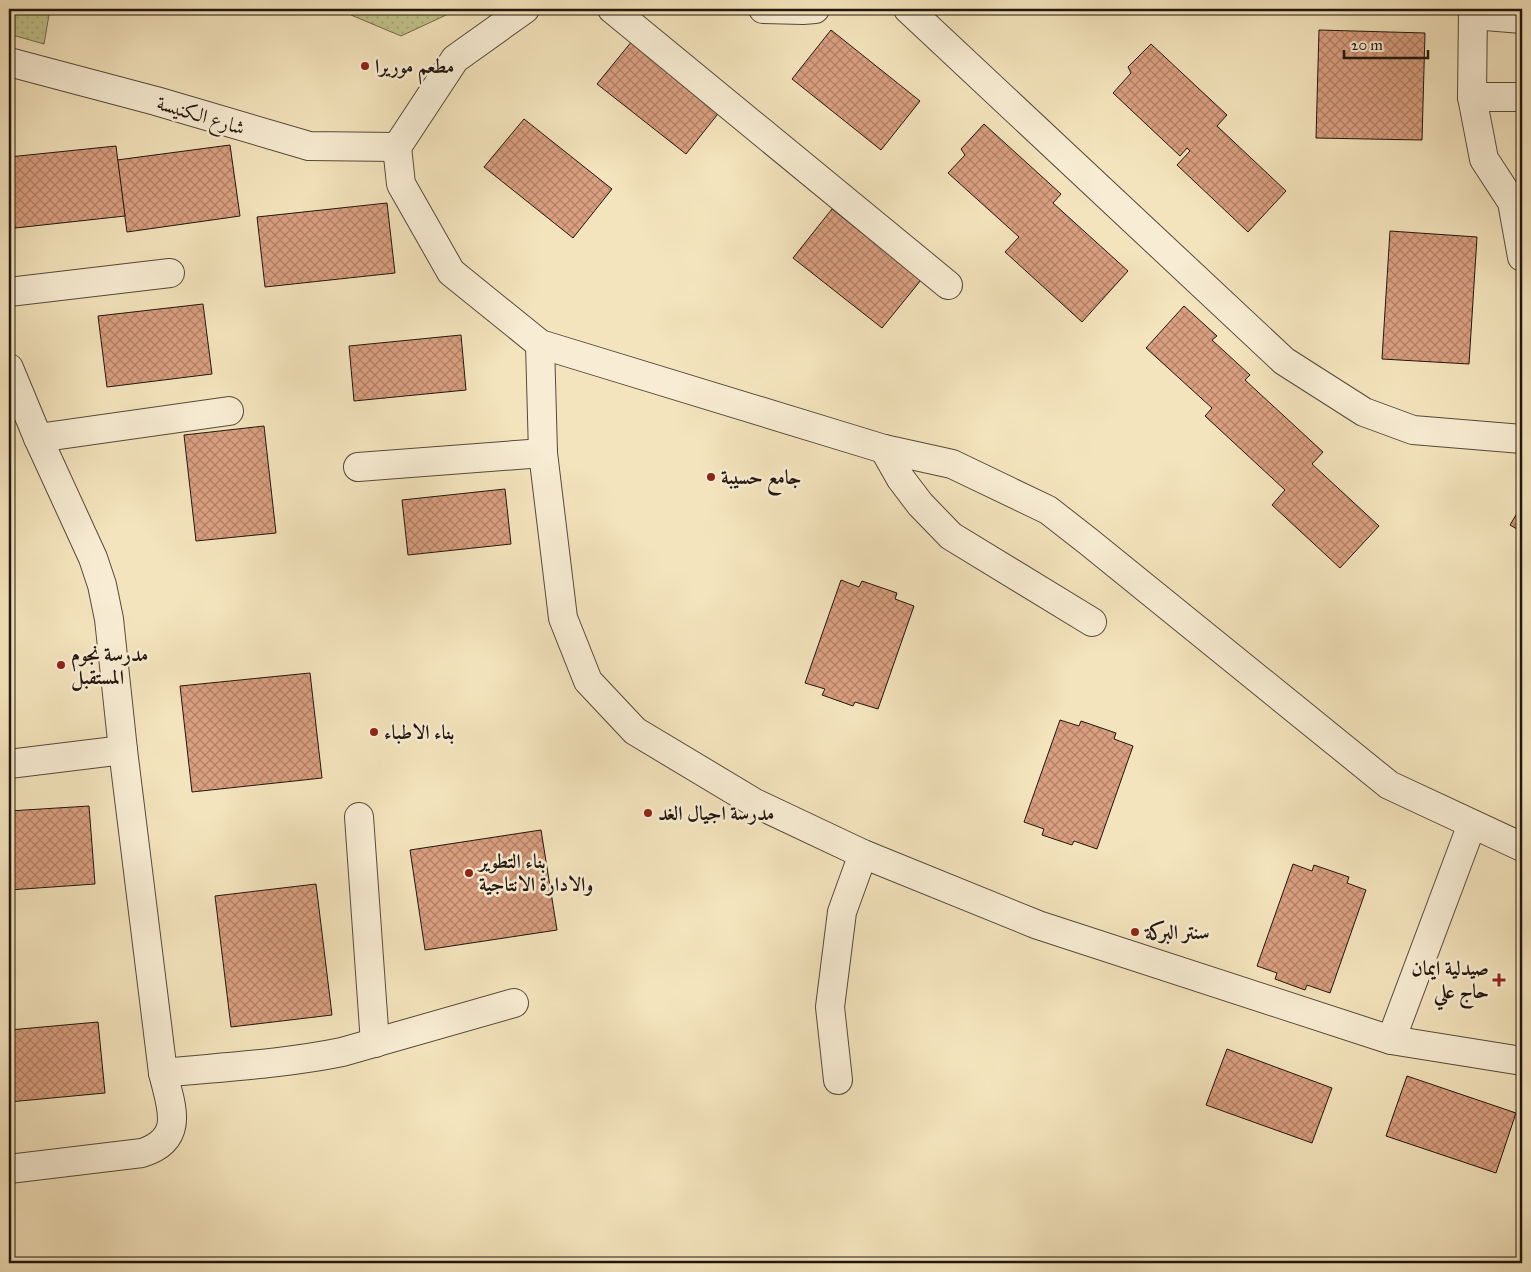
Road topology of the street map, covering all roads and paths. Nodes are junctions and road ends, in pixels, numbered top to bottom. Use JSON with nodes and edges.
{"nodes":[{"id":1,"x":525,"y":9,"type":"edge"},
{"id":2,"x":612,"y":9,"type":"edge"},
{"id":3,"x":763,"y":9,"type":"edge"},
{"id":4,"x":815,"y":9,"type":"edge"},
{"id":5,"x":908,"y":9,"type":"edge"},
{"id":6,"x":1473,"y":12,"type":"edge"},
{"id":7,"x":1522,"y":19,"type":"edge"},
{"id":8,"x":9,"y":62,"type":"edge"},
{"id":9,"x":1472,"y":97,"type":"junction"},
{"id":10,"x":1522,"y":97,"type":"edge"},
{"id":11,"x":397,"y":148,"type":"junction"},
{"id":12,"x":1517,"y":199,"type":"edge"},
{"id":13,"x":1522,"y":257,"type":"edge"},
{"id":14,"x":170,"y":273,"type":"dead end"},
{"id":15,"x":948,"y":285,"type":"dead end"},
{"id":16,"x":9,"y":292,"type":"edge"},
{"id":17,"x":540,"y":344,"type":"junction"},
{"id":18,"x":9,"y":368,"type":"edge"},
{"id":19,"x":230,"y":411,"type":"dead end"},
{"id":20,"x":38,"y":438,"type":"junction"},
{"id":21,"x":1522,"y":440,"type":"edge"},
{"id":22,"x":884,"y":449,"type":"junction"},
{"id":23,"x":543,"y":453,"type":"junction"},
{"id":24,"x":358,"y":467,"type":"dead end"},
{"id":25,"x":1092,"y":622,"type":"dead end"},
{"id":26,"x":123,"y":750,"type":"junction"},
{"id":27,"x":9,"y":764,"type":"edge"},
{"id":28,"x":359,"y":817,"type":"dead end"},
{"id":29,"x":1472,"y":824,"type":"junction"},
{"id":30,"x":1522,"y":847,"type":"edge"},
{"id":31,"x":863,"y":854,"type":"junction"},
{"id":32,"x":514,"y":1003,"type":"dead end"},
{"id":33,"x":1391,"y":1040,"type":"junction"},
{"id":34,"x":374,"y":1043,"type":"junction"},
{"id":35,"x":1522,"y":1061,"type":"edge"},
{"id":36,"x":163,"y":1073,"type":"junction"},
{"id":37,"x":838,"y":1080,"type":"dead end"},
{"id":38,"x":9,"y":1169,"type":"edge"}],
"edges":[{"from":1,"to":11,"type":"street"},
{"from":2,"to":15,"type":"street"},
{"from":3,"to":4,"type":"street"},
{"from":5,"to":21,"type":"street"},
{"from":6,"to":7,"type":"street"},
{"from":6,"to":9,"type":"street"},
{"from":8,"to":11,"type":"street","name":"شارع الكنيسة"},
{"from":9,"to":10,"type":"street"},
{"from":9,"to":12,"type":"street"},
{"from":11,"to":17,"type":"street"},
{"from":12,"to":13,"type":"street"},
{"from":14,"to":16,"type":"street"},
{"from":17,"to":22,"type":"street"},
{"from":17,"to":23,"type":"street"},
{"from":18,"to":20,"type":"street"},
{"from":19,"to":20,"type":"street"},
{"from":20,"to":26,"type":"street"},
{"from":22,"to":25,"type":"street"},
{"from":22,"to":29,"type":"street"},
{"from":23,"to":24,"type":"street"},
{"from":23,"to":31,"type":"street"},
{"from":26,"to":27,"type":"street"},
{"from":26,"to":36,"type":"street"},
{"from":28,"to":34,"type":"street"},
{"from":29,"to":30,"type":"street"},
{"from":29,"to":33,"type":"street"},
{"from":31,"to":33,"type":"street"},
{"from":31,"to":37,"type":"street"},
{"from":32,"to":34,"type":"street"},
{"from":33,"to":35,"type":"street"},
{"from":34,"to":36,"type":"street"},
{"from":36,"to":38,"type":"street"}]}
